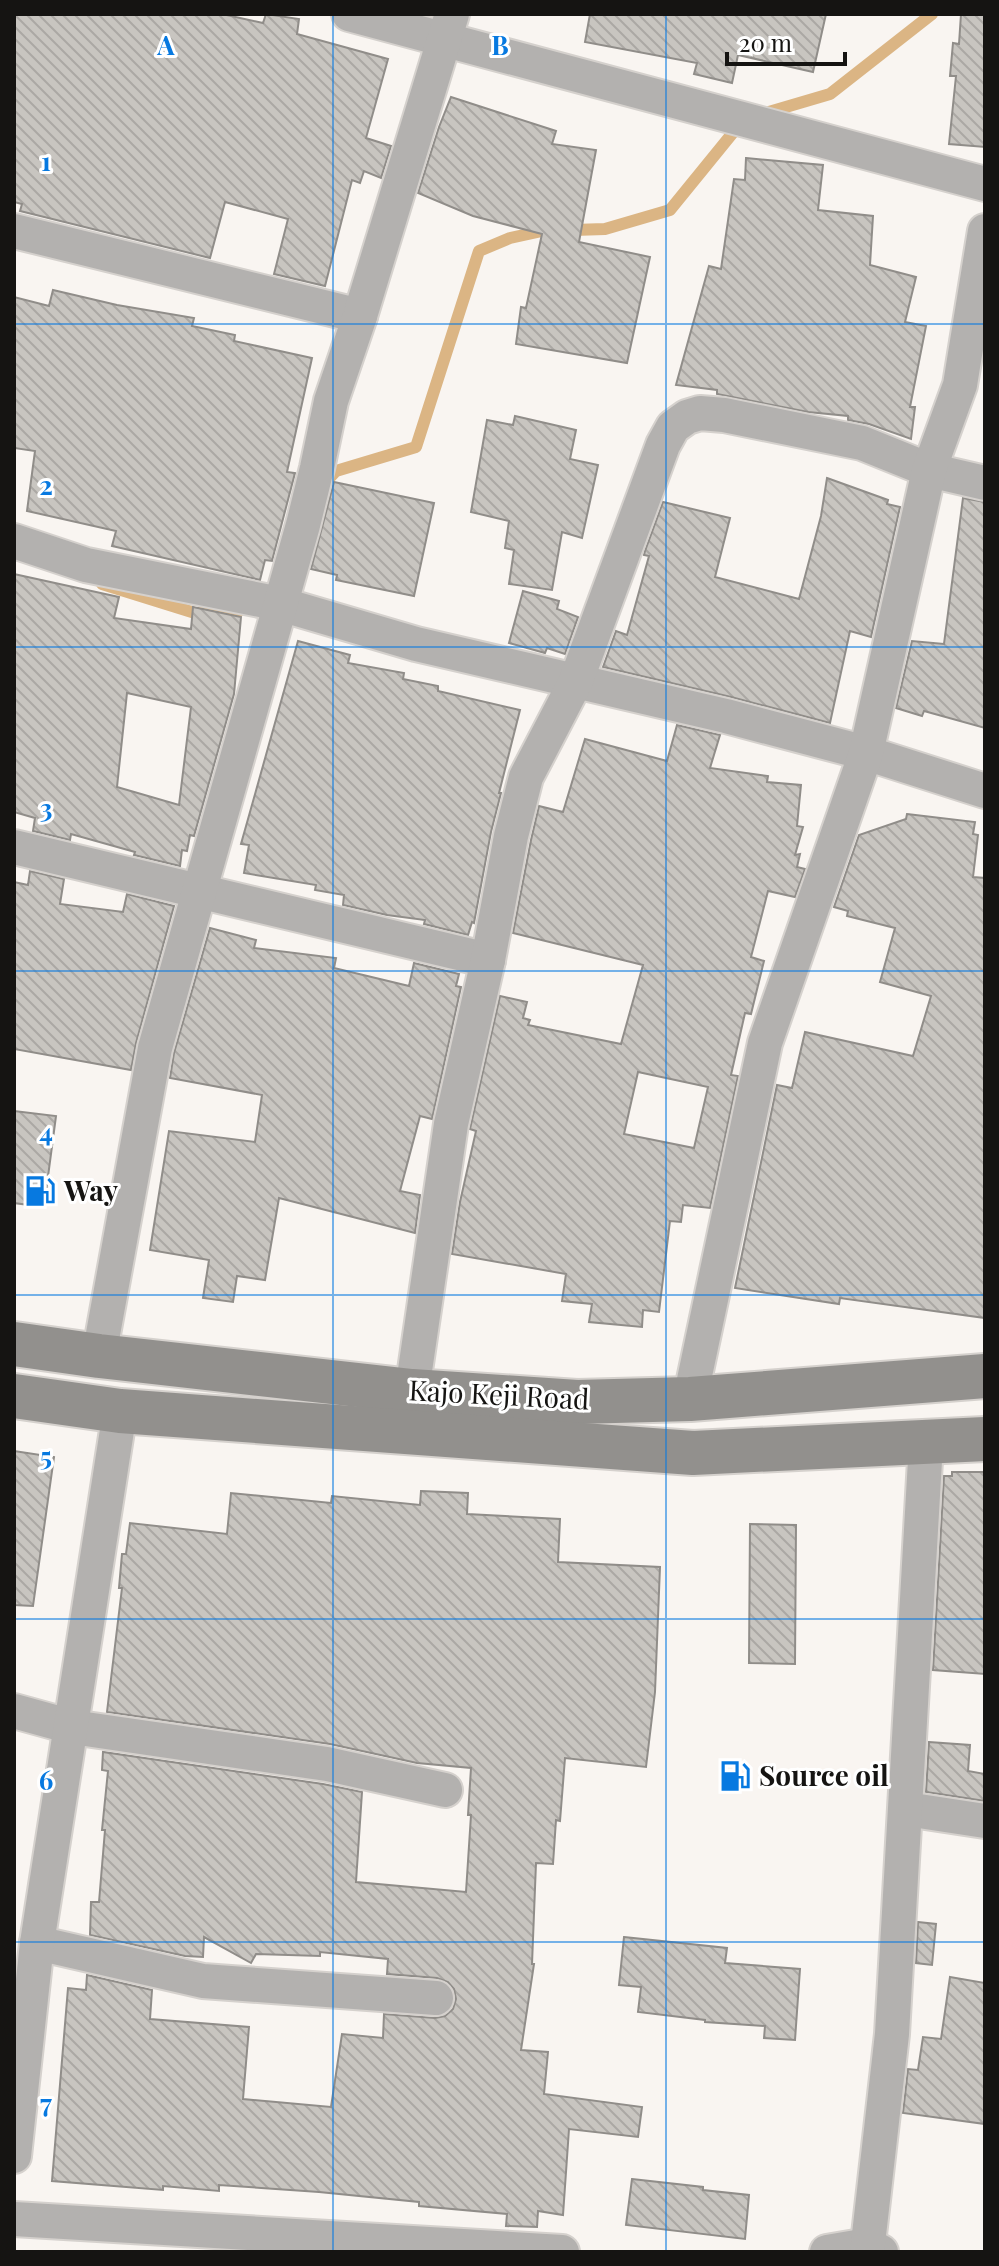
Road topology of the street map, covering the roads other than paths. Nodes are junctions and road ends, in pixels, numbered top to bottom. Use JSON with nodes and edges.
{"nodes":[{"id":1,"x":349,"y":14,"type":"edge"},
{"id":2,"x":448,"y":27,"type":"edge"},
{"id":3,"x":985,"y":184,"type":"edge"},
{"id":4,"x":14,"y":231,"type":"edge"},
{"id":5,"x":985,"y":231,"type":"edge"},
{"id":6,"x":360,"y":316,"type":"junction"},
{"id":7,"x":929,"y":470,"type":"junction"},
{"id":8,"x":985,"y":483,"type":"edge"},
{"id":9,"x":14,"y":541,"type":"edge"},
{"id":10,"x":280,"y":604,"type":"junction"},
{"id":11,"x":576,"y":681,"type":"junction"},
{"id":12,"x":866,"y":753,"type":"junction"},
{"id":13,"x":985,"y":791,"type":"edge"},
{"id":14,"x":14,"y":847,"type":"edge"},
{"id":15,"x":198,"y":893,"type":"junction"},
{"id":16,"x":488,"y":960,"type":"junction"},
{"id":17,"x":14,"y":1344,"type":"edge"},
{"id":18,"x":99,"y":1356,"type":"junction"},
{"id":19,"x":985,"y":1376,"type":"edge"},
{"id":20,"x":412,"y":1391,"type":"junction"},
{"id":21,"x":14,"y":1396,"type":"edge"},
{"id":22,"x":690,"y":1399,"type":"junction"},
{"id":23,"x":120,"y":1411,"type":"junction"},
{"id":24,"x":985,"y":1439,"type":"edge"},
{"id":25,"x":926,"y":1443,"type":"junction"},
{"id":26,"x":14,"y":1711,"type":"edge"},
{"id":27,"x":72,"y":1727,"type":"junction"},
{"id":28,"x":445,"y":1790,"type":"dead end"},
{"id":29,"x":906,"y":1809,"type":"junction"},
{"id":30,"x":985,"y":1821,"type":"edge"},
{"id":31,"x":37,"y":1943,"type":"junction"},
{"id":32,"x":436,"y":1998,"type":"dead end"},
{"id":33,"x":14,"y":2156,"type":"edge"},
{"id":34,"x":14,"y":2219,"type":"edge"},
{"id":35,"x":872,"y":2250,"type":"edge"},
{"id":36,"x":562,"y":2252,"type":"edge"},
{"id":37,"x":827,"y":2252,"type":"edge"}],
"edges":[{"from":1,"to":2,"type":"street"},
{"from":2,"to":3,"type":"street"},
{"from":2,"to":6,"type":"street"},
{"from":4,"to":6,"type":"street"},
{"from":5,"to":7,"type":"street"},
{"from":6,"to":10,"type":"street"},
{"from":7,"to":8,"type":"street"},
{"from":7,"to":11,"type":"street"},
{"from":7,"to":12,"type":"street"},
{"from":9,"to":10,"type":"street"},
{"from":10,"to":11,"type":"street"},
{"from":10,"to":15,"type":"street"},
{"from":11,"to":12,"type":"street"},
{"from":11,"to":16,"type":"street"},
{"from":12,"to":13,"type":"street"},
{"from":12,"to":22,"type":"street"},
{"from":14,"to":15,"type":"street"},
{"from":15,"to":16,"type":"street"},
{"from":15,"to":18,"type":"street"},
{"from":16,"to":20,"type":"street"},
{"from":17,"to":18,"type":"main road","name":"Kajo Keji Road"},
{"from":18,"to":20,"type":"main road","name":"Kajo Keji Road"},
{"from":19,"to":22,"type":"main road","name":"Kajo Keji Road"},
{"from":20,"to":22,"type":"main road","name":"Kajo Keji Road"},
{"from":21,"to":23,"type":"main road","name":"Kajo Keji Road"},
{"from":23,"to":25,"type":"main road","name":"Kajo Keji Road"},
{"from":23,"to":27,"type":"street"},
{"from":24,"to":25,"type":"main road","name":"Kajo Keji Road"},
{"from":25,"to":29,"type":"street"},
{"from":26,"to":27,"type":"street"},
{"from":27,"to":28,"type":"street"},
{"from":27,"to":31,"type":"street"},
{"from":29,"to":30,"type":"street"},
{"from":29,"to":35,"type":"street"},
{"from":31,"to":32,"type":"street"},
{"from":31,"to":33,"type":"street"},
{"from":34,"to":36,"type":"street"},
{"from":35,"to":37,"type":"street"}]}
